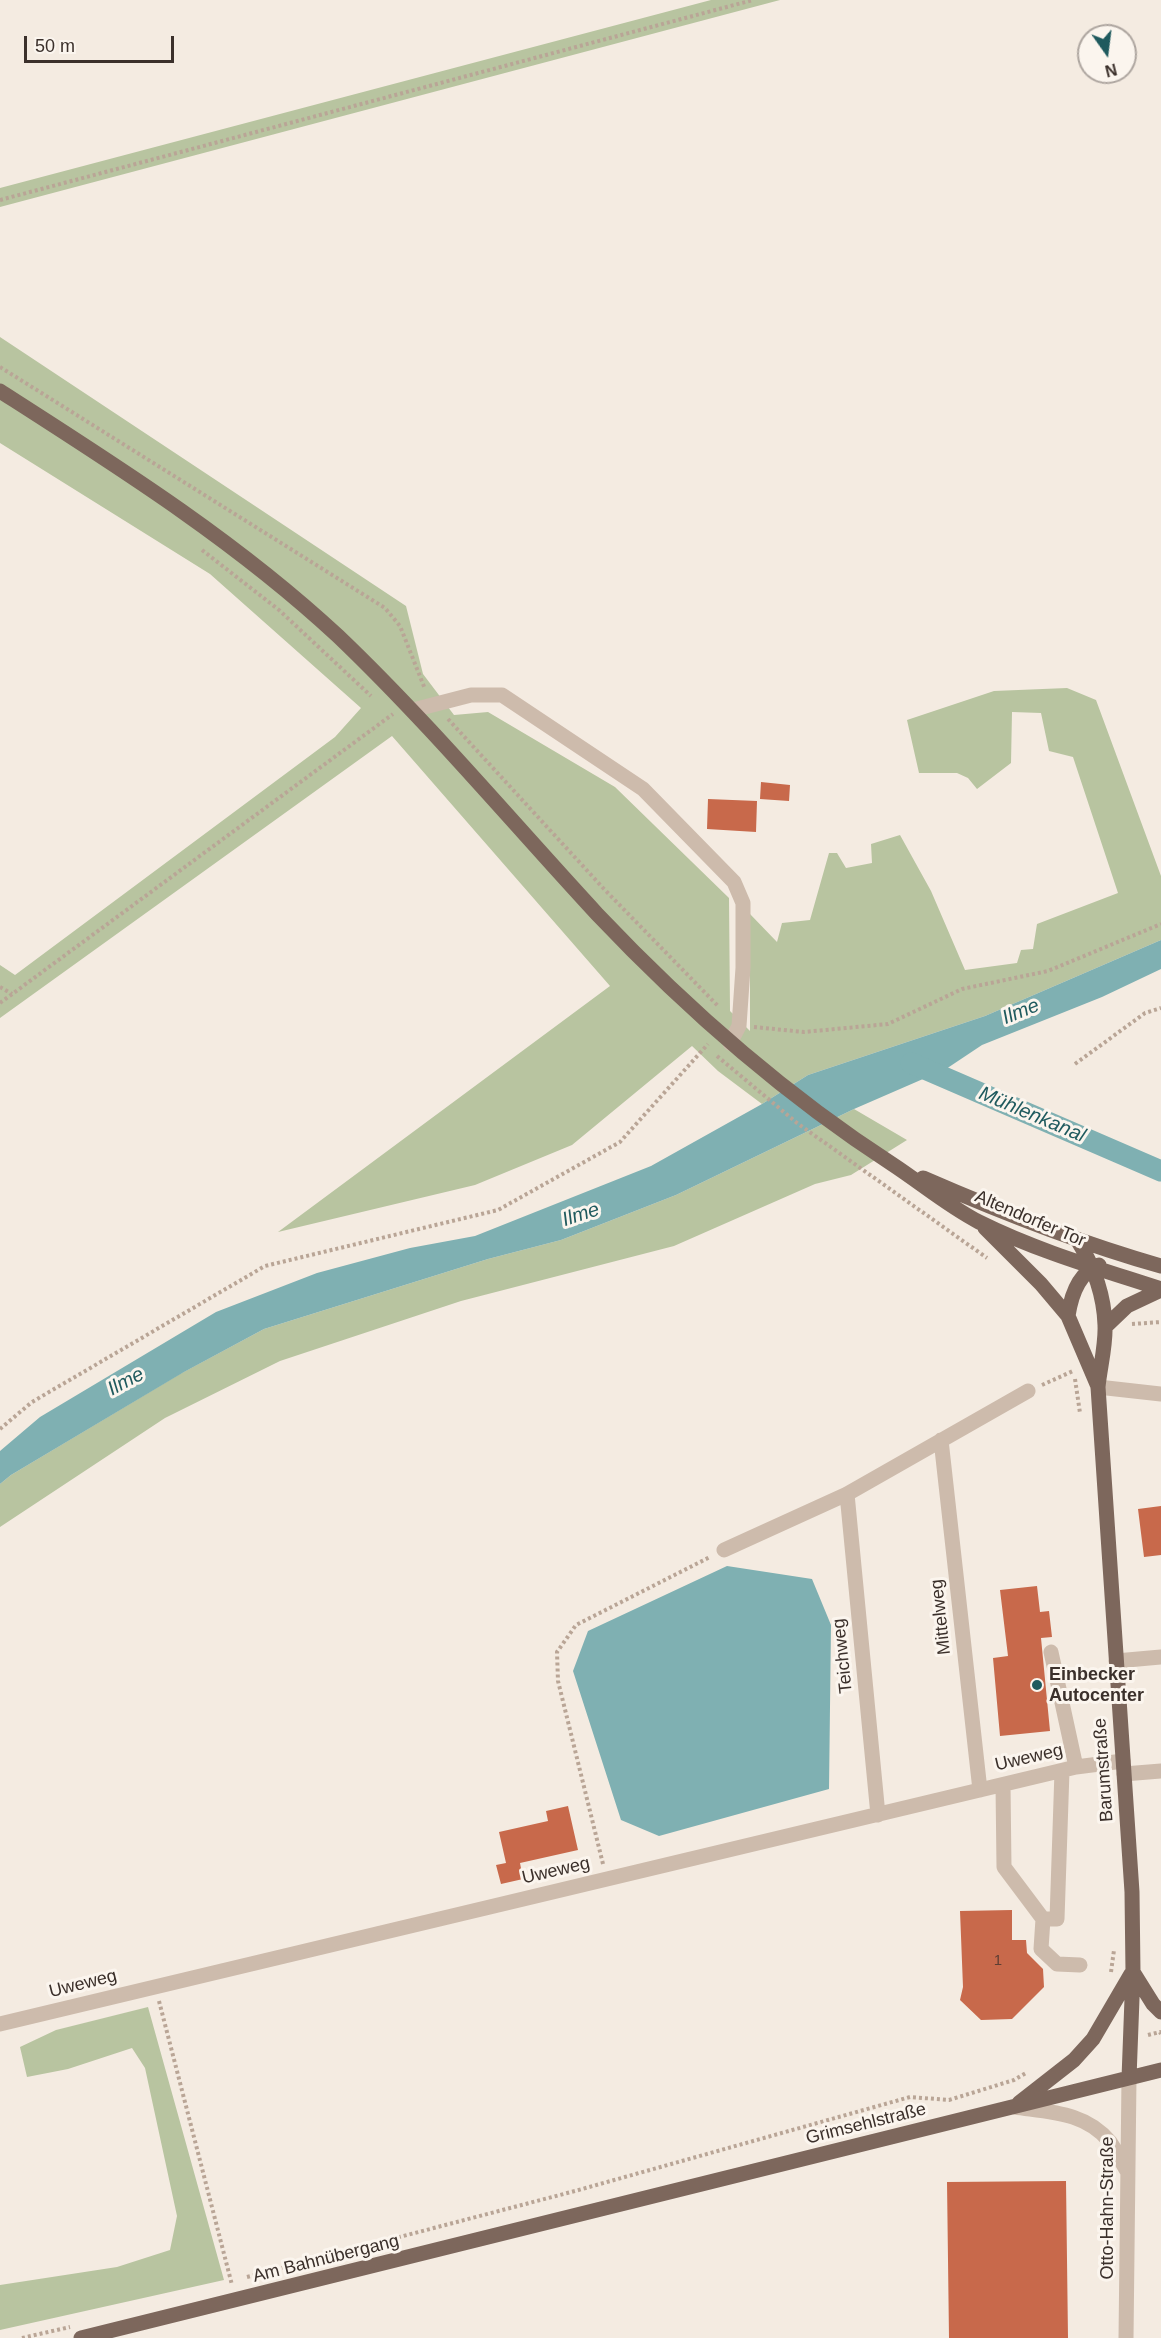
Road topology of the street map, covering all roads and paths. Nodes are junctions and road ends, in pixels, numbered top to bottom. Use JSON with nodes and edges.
{"nodes":[{"id":1,"x":753,"y":0,"type":"edge"},
{"id":2,"x":0,"y":200,"type":"edge"},
{"id":3,"x":0,"y":391,"type":"edge"},
{"id":4,"x":200,"y":548,"type":"dead end"},
{"id":5,"x":374,"y":699,"type":"dead end"},
{"id":6,"x":414,"y":710,"type":"junction"},
{"id":7,"x":391,"y":715,"type":"junction"},
{"id":8,"x":399,"y":723,"type":"dead end"},
{"id":9,"x":1161,"y":924,"type":"edge"},
{"id":10,"x":0,"y":987,"type":"edge"},
{"id":11,"x":12,"y":994,"type":"junction"},
{"id":12,"x":0,"y":1003,"type":"edge"},
{"id":13,"x":1161,"y":1008,"type":"edge"},
{"id":14,"x":739,"y":1026,"type":"junction"},
{"id":15,"x":698,"y":1038,"type":"dead end"},
{"id":16,"x":725,"y":1038,"type":"junction"},
{"id":17,"x":706,"y":1046,"type":"junction"},
{"id":18,"x":1076,"y":1064,"type":"dead end"},
{"id":19,"x":893,"y":1165,"type":"junction"},
{"id":20,"x":979,"y":1222,"type":"junction"},
{"id":21,"x":1078,"y":1240,"type":"junction"},
{"id":22,"x":1125,"y":1256,"type":"junction"},
{"id":23,"x":988,"y":1258,"type":"dead end"},
{"id":24,"x":1161,"y":1266,"type":"edge"},
{"id":25,"x":1093,"y":1267,"type":"junction"},
{"id":26,"x":1161,"y":1289,"type":"edge"},
{"id":27,"x":1068,"y":1316,"type":"junction"},
{"id":28,"x":1106,"y":1327,"type":"junction"},
{"id":29,"x":1073,"y":1371,"type":"dead end"},
{"id":30,"x":1098,"y":1387,"type":"junction"},
{"id":31,"x":1028,"y":1391,"type":"joint"},
{"id":32,"x":1161,"y":1394,"type":"edge"},
{"id":33,"x":0,"y":1429,"type":"edge"},
{"id":34,"x":941,"y":1440,"type":"junction"},
{"id":35,"x":847,"y":1494,"type":"junction"},
{"id":36,"x":724,"y":1550,"type":"joint"},
{"id":37,"x":1051,"y":1652,"type":"dead end"},
{"id":38,"x":1161,"y":1657,"type":"edge"},
{"id":39,"x":1116,"y":1661,"type":"junction"},
{"id":40,"x":1123,"y":1767,"type":"junction"},
{"id":41,"x":1069,"y":1769,"type":"junction"},
{"id":42,"x":1161,"y":1771,"type":"edge"},
{"id":43,"x":1003,"y":1785,"type":"junction"},
{"id":44,"x":980,"y":1790,"type":"junction"},
{"id":45,"x":878,"y":1815,"type":"junction"},
{"id":46,"x":607,"y":1879,"type":"junction"},
{"id":47,"x":1043,"y":1919,"type":"junction"},
{"id":48,"x":1080,"y":1965,"type":"dead end"},
{"id":49,"x":1133,"y":1971,"type":"junction"},
{"id":50,"x":155,"y":1986,"type":"junction"},
{"id":51,"x":1161,"y":2012,"type":"edge"},
{"id":52,"x":0,"y":2024,"type":"edge"},
{"id":53,"x":1035,"y":2069,"type":"dead end"},
{"id":54,"x":1161,"y":2070,"type":"edge"},
{"id":55,"x":1129,"y":2078,"type":"junction"},
{"id":56,"x":1015,"y":2107,"type":"junction"},
{"id":57,"x":1127,"y":2170,"type":"junction"},
{"id":58,"x":580,"y":2216,"type":"joint"},
{"id":59,"x":232,"y":2285,"type":"junction"},
{"id":60,"x":225,"y":2288,"type":"dead end"},
{"id":61,"x":79,"y":2332,"type":"edge"},
{"id":62,"x":22,"y":2338,"type":"edge"},
{"id":63,"x":1126,"y":2338,"type":"edge"}],
"edges":[{"from":1,"to":2,"type":"path"},
{"from":3,"to":6,"type":"main road","name":"Altendorfer Tor"},
{"from":4,"to":5,"type":"path"},
{"from":6,"to":7,"type":"path"},
{"from":6,"to":14,"type":"street"},
{"from":6,"to":16,"type":"main road","name":"Altendorfer Tor"},
{"from":7,"to":8,"type":"path"},
{"from":7,"to":11,"type":"path"},
{"from":9,"to":14,"type":"path"},
{"from":10,"to":11,"type":"path"},
{"from":11,"to":12,"type":"path"},
{"from":13,"to":18,"type":"path"},
{"from":14,"to":16,"type":"street"},
{"from":15,"to":17,"type":"path"},
{"from":16,"to":17,"type":"path"},
{"from":16,"to":19,"type":"main road","name":"Altendorfer Tor"},
{"from":17,"to":23,"type":"path"},
{"from":17,"to":33,"type":"path"},
{"from":19,"to":20,"type":"main road","name":"Altendorfer Tor"},
{"from":19,"to":21,"type":"main road","name":"Altendorfer Tor"},
{"from":20,"to":25,"type":"main road","name":"Altendorfer Tor"},
{"from":20,"to":27,"type":"main road","name":"Barumstraße"},
{"from":21,"to":22,"type":"main road","name":"Altendorfer Tor"},
{"from":21,"to":25,"type":"main road","name":"Barumstraße"},
{"from":22,"to":24,"type":"main road","name":"Altendorfer Tor"},
{"from":22,"to":25,"type":"main road"},
{"from":25,"to":26,"type":"main road","name":"Altendorfer Tor"},
{"from":25,"to":27,"type":"main road"},
{"from":25,"to":28,"type":"main road","name":"Barumstraße"},
{"from":26,"to":28,"type":"main road"},
{"from":27,"to":30,"type":"main road","name":"Barumstraße"},
{"from":28,"to":30,"type":"main road","name":"Barumstraße"},
{"from":29,"to":31,"type":"path"},
{"from":30,"to":32,"type":"street"},
{"from":30,"to":39,"type":"main road","name":"Barumstraße"},
{"from":31,"to":34,"type":"street"},
{"from":34,"to":35,"type":"street"},
{"from":34,"to":44,"type":"street","name":"Mittelweg"},
{"from":35,"to":36,"type":"street"},
{"from":35,"to":45,"type":"street","name":"Teichweg"},
{"from":36,"to":46,"type":"path"},
{"from":37,"to":41,"type":"street"},
{"from":38,"to":39,"type":"street"},
{"from":39,"to":40,"type":"main road","name":"Barumstraße"},
{"from":40,"to":41,"type":"street","name":"Uweweg"},
{"from":40,"to":42,"type":"street","name":"Uweweg"},
{"from":40,"to":49,"type":"main road","name":"Barumstraße"},
{"from":41,"to":43,"type":"street","name":"Uweweg"},
{"from":41,"to":47,"type":"street"},
{"from":43,"to":44,"type":"street","name":"Uweweg"},
{"from":43,"to":47,"type":"street"},
{"from":44,"to":45,"type":"street","name":"Uweweg"},
{"from":45,"to":46,"type":"street","name":"Uweweg"},
{"from":46,"to":50,"type":"street","name":"Uweweg"},
{"from":47,"to":48,"type":"street"},
{"from":49,"to":51,"type":"main road"},
{"from":49,"to":55,"type":"main road","name":"Barumstraße"},
{"from":49,"to":56,"type":"main road"},
{"from":50,"to":52,"type":"street","name":"Uweweg"},
{"from":50,"to":59,"type":"path"},
{"from":53,"to":59,"type":"path"},
{"from":54,"to":55,"type":"main road","name":"Grimsehlstraße"},
{"from":55,"to":56,"type":"main road","name":"Grimsehlstraße"},
{"from":55,"to":57,"type":"street","name":"Otto-Hahn-Straße"},
{"from":56,"to":57,"type":"street"},
{"from":56,"to":58,"type":"main road","name":"Grimsehlstraße"},
{"from":57,"to":63,"type":"street","name":"Otto-Hahn-Straße"},
{"from":58,"to":61,"type":"main road","name":"Am Bahnübergang"},
{"from":59,"to":60,"type":"path"},
{"from":61,"to":62,"type":"path"}]}
